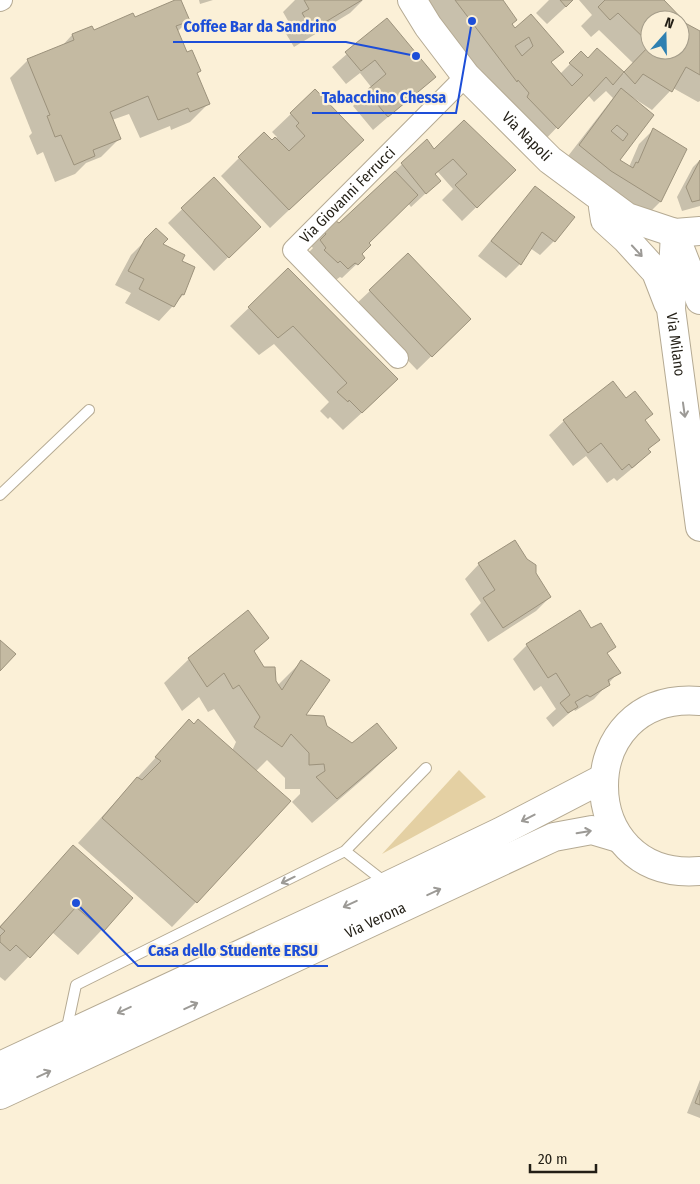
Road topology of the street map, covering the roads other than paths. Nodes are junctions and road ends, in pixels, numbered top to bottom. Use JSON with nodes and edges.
{"nodes":[{"id":1,"x":412,"y":0,"type":"edge"},
{"id":2,"x":466,"y":76,"type":"junction"},
{"id":3,"x":601,"y":198,"type":"junction"},
{"id":4,"x":687,"y":232,"type":"edge"},
{"id":5,"x":700,"y":300,"type":"edge"},
{"id":6,"x":671,"y":309,"type":"junction"},
{"id":7,"x":398,"y":358,"type":"dead end"},
{"id":8,"x":89,"y":410,"type":"dead end"},
{"id":9,"x":0,"y":495,"type":"edge"},
{"id":10,"x":700,"y":527,"type":"edge"},
{"id":11,"x":700,"y":679,"type":"edge"},
{"id":12,"x":700,"y":700,"type":"edge"},
{"id":13,"x":672,"y":701,"type":"junction"},
{"id":14,"x":426,"y":768,"type":"dead end"},
{"id":15,"x":602,"y":779,"type":"junction"},
{"id":16,"x":620,"y":838,"type":"junction"},
{"id":17,"x":345,"y":852,"type":"junction"},
{"id":18,"x":700,"y":872,"type":"edge"},
{"id":19,"x":389,"y":886,"type":"junction"},
{"id":20,"x":66,"y":1037,"type":"junction"},
{"id":21,"x":0,"y":1066,"type":"edge"},
{"id":22,"x":0,"y":1095,"type":"edge"}],
"edges":[{"from":1,"to":2,"type":"main road","name":"Via Napoli"},
{"from":2,"to":3,"type":"main road","name":"Via Napoli"},
{"from":2,"to":7,"type":"street","name":"Via Giovanni Ferrucci"},
{"from":3,"to":4,"type":"main road","name":"Via Napoli"},
{"from":3,"to":6,"type":"main road","one_way":true},
{"from":4,"to":5,"type":"main road"},
{"from":4,"to":6,"type":"main road","name":"Via Milano"},
{"from":6,"to":10,"type":"main road","name":"Via Milano","one_way":true},
{"from":8,"to":9,"type":"lane"},
{"from":11,"to":13,"type":"main road"},
{"from":12,"to":13,"type":"main road"},
{"from":13,"to":15,"type":"main road"},
{"from":14,"to":17,"type":"lane"},
{"from":15,"to":16,"type":"main road"},
{"from":15,"to":19,"type":"main road","name":"Via Verona","one_way":true},
{"from":16,"to":18,"type":"main road"},
{"from":22,"to":16,"type":"main road","name":"Via Verona","one_way":true},
{"from":17,"to":19,"type":"lane"},
{"from":17,"to":20,"type":"lane","one_way":true},
{"from":19,"to":20,"type":"main road","name":"Via Verona","one_way":true},
{"from":20,"to":21,"type":"main road","name":"Via Verona"}]}
